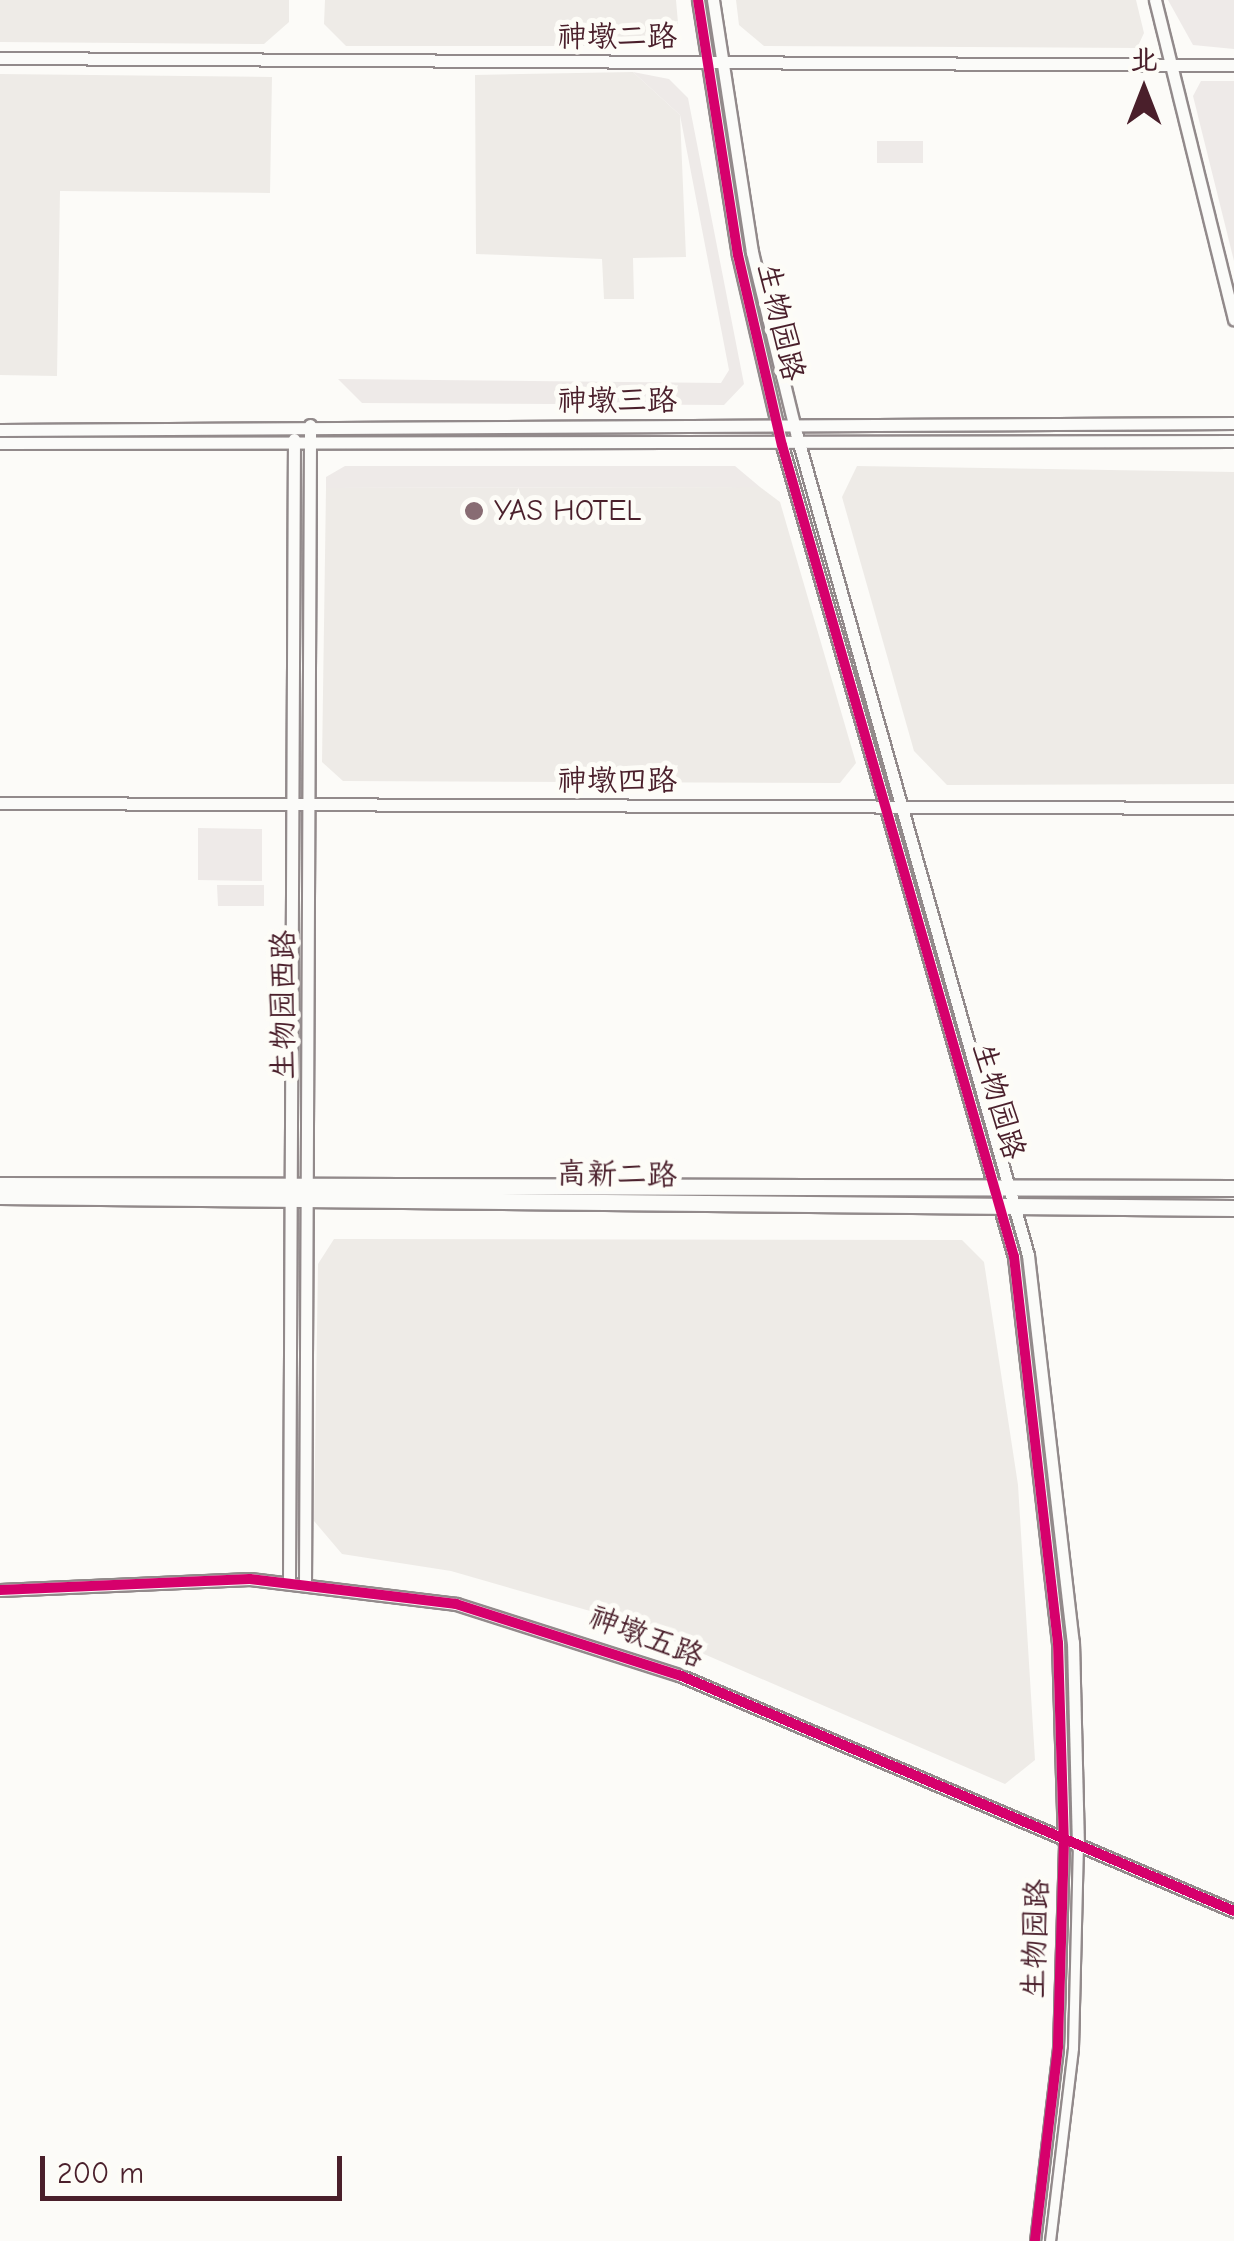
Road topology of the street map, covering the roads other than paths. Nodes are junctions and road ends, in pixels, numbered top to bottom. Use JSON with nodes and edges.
{"nodes":[{"id":1,"x":698,"y":0,"type":"edge"},
{"id":2,"x":713,"y":0,"type":"edge"},
{"id":3,"x":1155,"y":0,"type":"edge"},
{"id":4,"x":0,"y":58,"type":"edge"},
{"id":5,"x":706,"y":62,"type":"junction"},
{"id":6,"x":720,"y":62,"type":"junction"},
{"id":7,"x":1171,"y":64,"type":"junction"},
{"id":8,"x":1234,"y":65,"type":"edge"},
{"id":9,"x":1234,"y":319,"type":"edge"},
{"id":10,"x":1234,"y":423,"type":"edge"},
{"id":11,"x":294,"y":425,"type":"junction"},
{"id":12,"x":310,"y":425,"type":"junction"},
{"id":13,"x":779,"y":427,"type":"junction"},
{"id":14,"x":795,"y":427,"type":"junction"},
{"id":15,"x":0,"y":430,"type":"edge"},
{"id":16,"x":1234,"y":441,"type":"edge"},
{"id":17,"x":0,"y":443,"type":"edge"},
{"id":18,"x":294,"y":443,"type":"junction"},
{"id":19,"x":310,"y":443,"type":"junction"},
{"id":20,"x":782,"y":445,"type":"junction"},
{"id":21,"x":799,"y":445,"type":"junction"},
{"id":22,"x":0,"y":803,"type":"edge"},
{"id":23,"x":294,"y":805,"type":"junction"},
{"id":24,"x":310,"y":805,"type":"junction"},
{"id":25,"x":888,"y":807,"type":"junction"},
{"id":26,"x":904,"y":807,"type":"junction"},
{"id":27,"x":1234,"y":808,"type":"edge"},
{"id":28,"x":0,"y":1186,"type":"edge"},
{"id":29,"x":1004,"y":1186,"type":"junction"},
{"id":30,"x":1234,"y":1188,"type":"edge"},
{"id":31,"x":301,"y":1192,"type":"junction"},
{"id":32,"x":0,"y":1196,"type":"edge"},
{"id":33,"x":1008,"y":1203,"type":"junction"},
{"id":34,"x":1234,"y":1208,"type":"edge"},
{"id":35,"x":289,"y":1582,"type":"junction"},
{"id":36,"x":305,"y":1584,"type":"junction"},
{"id":37,"x":0,"y":1590,"type":"edge"},
{"id":38,"x":1064,"y":1841,"type":"junction"},
{"id":39,"x":1078,"y":1847,"type":"junction"},
{"id":40,"x":1234,"y":1911,"type":"edge"},
{"id":41,"x":1036,"y":2241,"type":"edge"},
{"id":42,"x":1050,"y":2241,"type":"edge"}],
"edges":[{"from":1,"to":5,"type":"street","name":"生物园路"},
{"from":2,"to":6,"type":"street","name":"生物园路"},
{"from":3,"to":7,"type":"street"},
{"from":4,"to":5,"type":"street","name":"神墩二路"},
{"from":5,"to":6,"type":"street","name":"神墩二路"},
{"from":5,"to":13,"type":"street","name":"生物园路"},
{"from":6,"to":7,"type":"street","name":"神墩二路"},
{"from":6,"to":14,"type":"street","name":"生物园路"},
{"from":7,"to":8,"type":"street","name":"神墩二路"},
{"from":7,"to":9,"type":"street"},
{"from":10,"to":14,"type":"street","name":"神墩三路"},
{"from":11,"to":12,"type":"street","name":"神墩三路"},
{"from":11,"to":15,"type":"street","name":"神墩三路"},
{"from":11,"to":18,"type":"street","name":"生物园西路"},
{"from":12,"to":13,"type":"street","name":"神墩三路"},
{"from":12,"to":19,"type":"street","name":"生物园西路"},
{"from":13,"to":14,"type":"street","name":"神墩三路"},
{"from":13,"to":20,"type":"street","name":"生物园路"},
{"from":14,"to":21,"type":"street","name":"生物园路"},
{"from":16,"to":21,"type":"street","name":"神墩三路"},
{"from":17,"to":18,"type":"street","name":"神墩三路"},
{"from":18,"to":19,"type":"street","name":"神墩三路"},
{"from":18,"to":23,"type":"street","name":"生物园西路"},
{"from":19,"to":20,"type":"street","name":"神墩三路"},
{"from":19,"to":24,"type":"street","name":"生物园西路"},
{"from":20,"to":21,"type":"street","name":"神墩三路"},
{"from":20,"to":25,"type":"street","name":"生物园路"},
{"from":21,"to":26,"type":"street","name":"生物园路"},
{"from":22,"to":23,"type":"street","name":"神墩四路"},
{"from":23,"to":24,"type":"street","name":"神墩四路"},
{"from":23,"to":31,"type":"street","name":"生物园西路"},
{"from":24,"to":25,"type":"street","name":"神墩四路"},
{"from":24,"to":31,"type":"street","name":"生物园西路"},
{"from":25,"to":26,"type":"street","name":"神墩四路"},
{"from":25,"to":29,"type":"street","name":"生物园路"},
{"from":26,"to":27,"type":"street","name":"神墩四路"},
{"from":26,"to":29,"type":"street","name":"生物园路"},
{"from":28,"to":31,"type":"main road","name":"高新二路"},
{"from":29,"to":30,"type":"main road","name":"高新二路"},
{"from":29,"to":31,"type":"main road","name":"高新二路"},
{"from":29,"to":33,"type":"street","name":"生物园路"},
{"from":31,"to":32,"type":"main road","name":"高新二路"},
{"from":31,"to":33,"type":"main road","name":"高新二路"},
{"from":31,"to":35,"type":"street","name":"生物园西路"},
{"from":31,"to":36,"type":"street","name":"生物园西路"},
{"from":33,"to":34,"type":"main road","name":"高新二路"},
{"from":33,"to":38,"type":"street","name":"生物园路"},
{"from":33,"to":39,"type":"street","name":"生物园路"},
{"from":35,"to":36,"type":"street","name":"神墩五路"},
{"from":35,"to":37,"type":"street","name":"神墩五路"},
{"from":36,"to":38,"type":"street","name":"神墩五路"},
{"from":38,"to":39,"type":"street","name":"神墩五路"},
{"from":38,"to":41,"type":"street","name":"生物园路"},
{"from":39,"to":40,"type":"street","name":"神墩五路"},
{"from":39,"to":42,"type":"street","name":"生物园路"}]}
